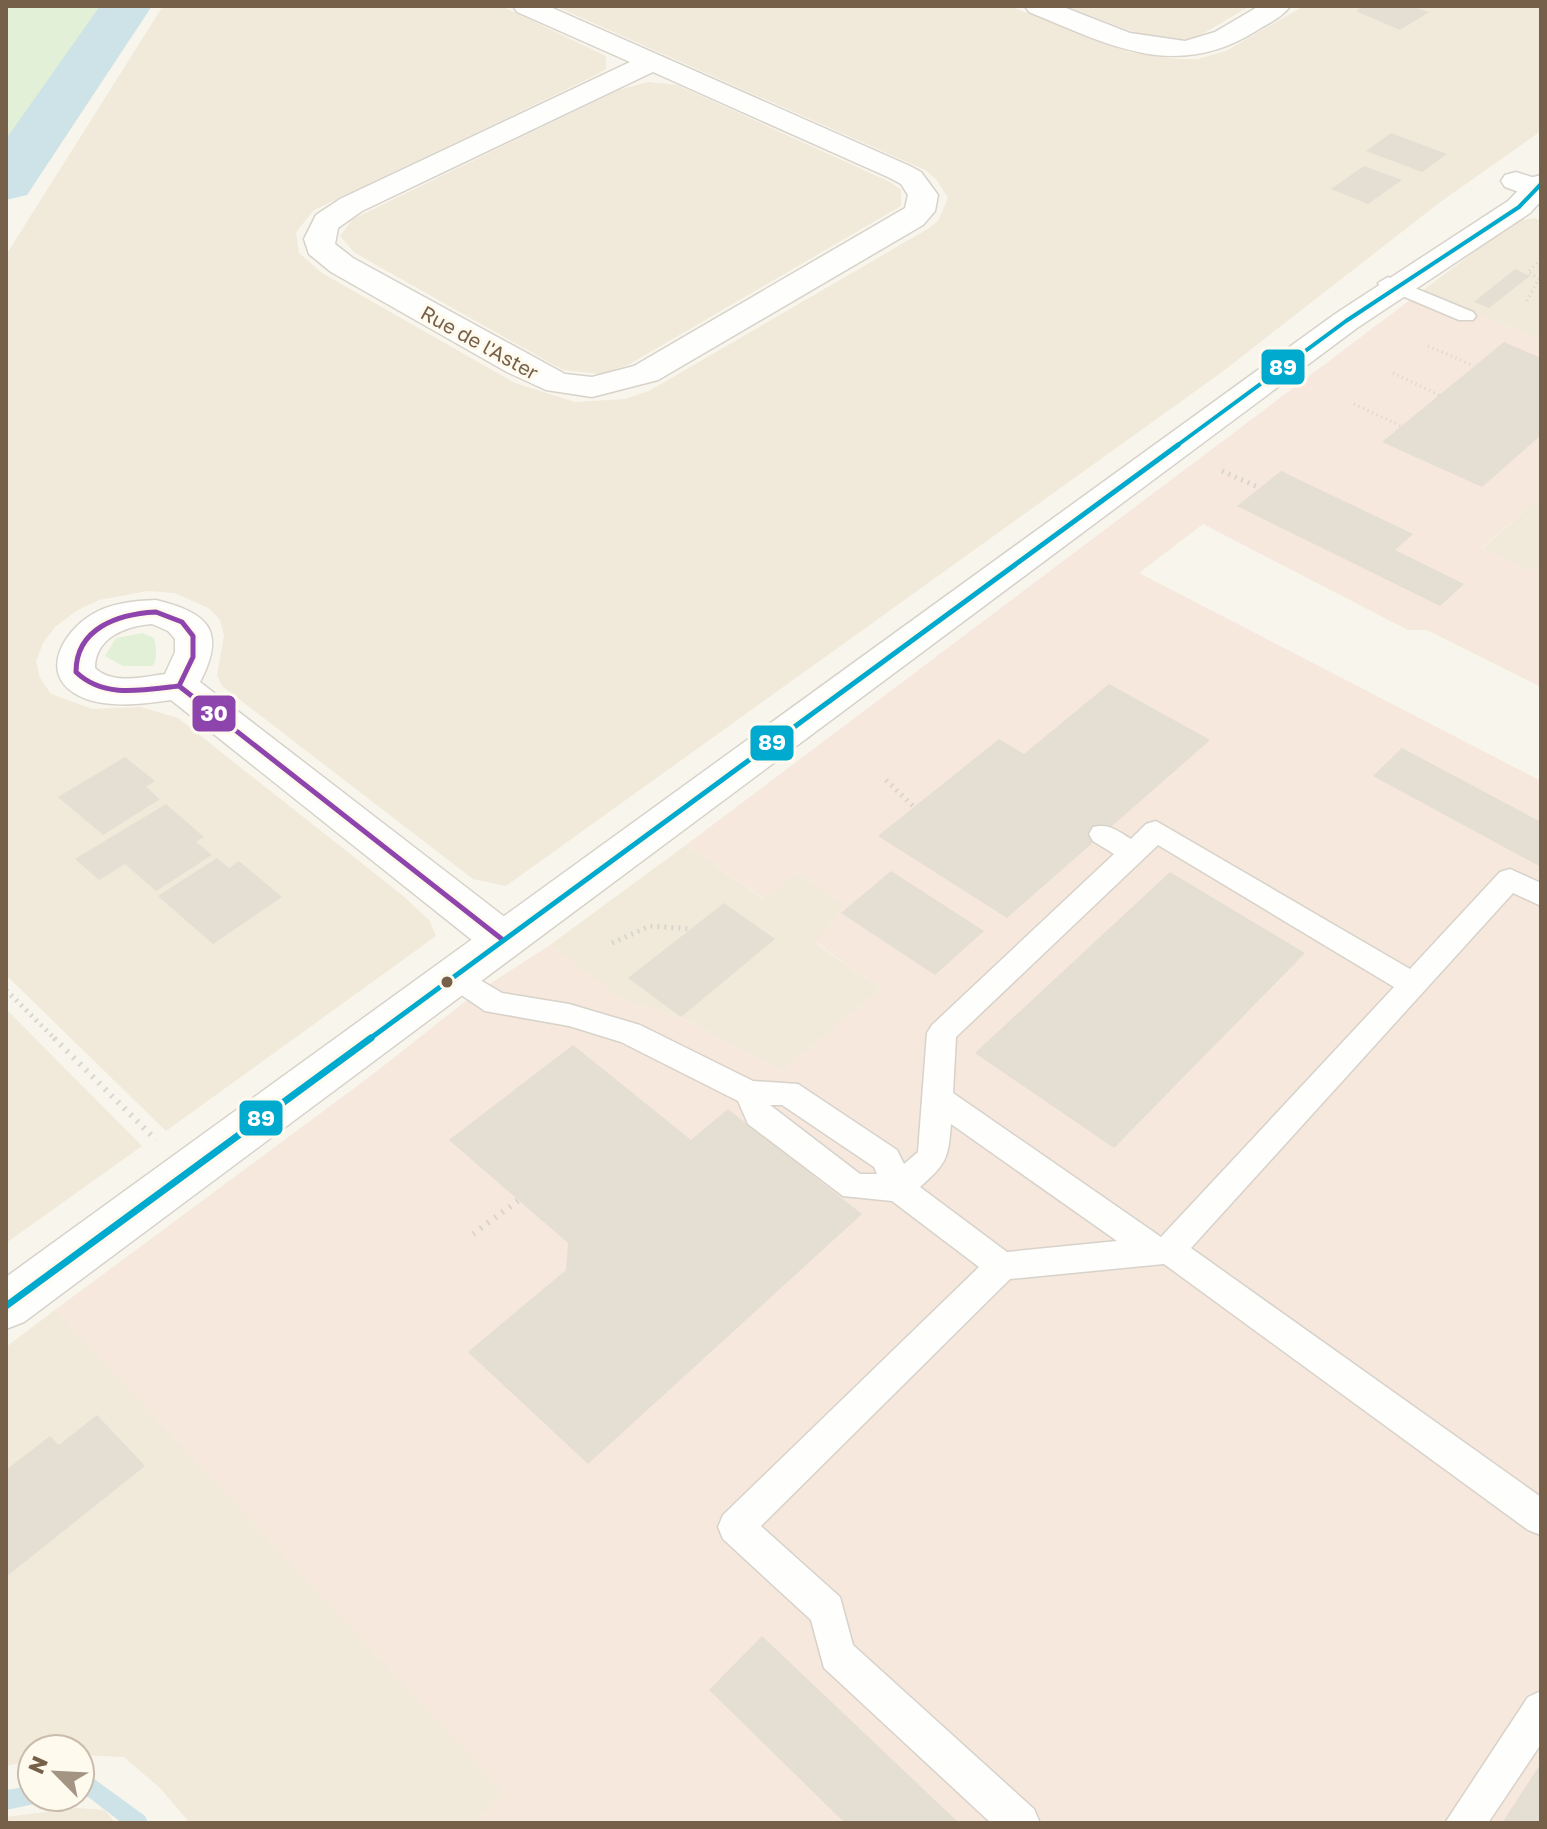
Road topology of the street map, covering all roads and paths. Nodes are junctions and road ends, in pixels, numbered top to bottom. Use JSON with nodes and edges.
{"nodes":[{"id":1,"x":526,"y":6,"type":"edge"},
{"id":2,"x":1038,"y":6,"type":"edge"},
{"id":3,"x":1277,"y":6,"type":"edge"},
{"id":4,"x":653,"y":62,"type":"junction"},
{"id":5,"x":1535,"y":183,"type":"edge"},
{"id":6,"x":1541,"y":259,"type":"edge"},
{"id":7,"x":1394,"y":285,"type":"junction"},
{"id":8,"x":1527,"y":301,"type":"dead end"},
{"id":9,"x":1466,"y":316,"type":"dead end"},
{"id":10,"x":1428,"y":346,"type":"dead end"},
{"id":11,"x":1474,"y":366,"type":"dead end"},
{"id":12,"x":1393,"y":373,"type":"dead end"},
{"id":13,"x":1439,"y":395,"type":"dead end"},
{"id":14,"x":1354,"y":404,"type":"dead end"},
{"id":15,"x":1401,"y":426,"type":"dead end"},
{"id":16,"x":1222,"y":471,"type":"dead end"},
{"id":17,"x":1260,"y":488,"type":"dead end"},
{"id":18,"x":179,"y":686,"type":"dead end"},
{"id":19,"x":886,"y":780,"type":"dead end"},
{"id":20,"x":914,"y":807,"type":"dead end"},
{"id":21,"x":1103,"y":834,"type":"dead end"},
{"id":22,"x":1133,"y":853,"type":"junction"},
{"id":23,"x":1541,"y":896,"type":"edge"},
{"id":24,"x":691,"y":929,"type":"dead end"},
{"id":25,"x":503,"y":940,"type":"junction"},
{"id":26,"x":612,"y":943,"type":"dead end"},
{"id":27,"x":455,"y":976,"type":"junction"},
{"id":28,"x":1414,"y":985,"type":"junction"},
{"id":29,"x":6,"y":990,"type":"edge"},
{"id":30,"x":938,"y":1099,"type":"junction"},
{"id":31,"x":160,"y":1143,"type":"dead end"},
{"id":32,"x":898,"y":1188,"type":"junction"},
{"id":33,"x":519,"y":1200,"type":"dead end"},
{"id":34,"x":473,"y":1234,"type":"dead end"},
{"id":35,"x":1163,"y":1250,"type":"junction"},
{"id":36,"x":1002,"y":1266,"type":"junction"},
{"id":37,"x":6,"y":1306,"type":"edge"},
{"id":38,"x":1541,"y":1518,"type":"edge"},
{"id":39,"x":1541,"y":1710,"type":"edge"},
{"id":40,"x":1020,"y":1823,"type":"edge"},
{"id":41,"x":1465,"y":1823,"type":"edge"}],
"edges":[{"from":1,"to":4,"type":"street","name":"Rue de l'Aster"},
{"from":2,"to":3,"type":"street"},
{"from":4,"to":4,"type":"street","name":"Rue de l'Aster"},
{"from":5,"to":7,"type":"street"},
{"from":6,"to":8,"type":"path"},
{"from":7,"to":9,"type":"lane"},
{"from":7,"to":25,"type":"street"},
{"from":10,"to":11,"type":"path"},
{"from":12,"to":13,"type":"path"},
{"from":14,"to":15,"type":"path"},
{"from":16,"to":17,"type":"path"},
{"from":18,"to":25,"type":"street"},
{"from":19,"to":20,"type":"path"},
{"from":21,"to":22,"type":"lane"},
{"from":22,"to":28,"type":"lane"},
{"from":22,"to":30,"type":"lane"},
{"from":23,"to":28,"type":"lane"},
{"from":24,"to":26,"type":"path"},
{"from":25,"to":27,"type":"street"},
{"from":27,"to":32,"type":"lane"},
{"from":27,"to":37,"type":"street"},
{"from":28,"to":35,"type":"lane"},
{"from":29,"to":31,"type":"path"},
{"from":30,"to":32,"type":"lane"},
{"from":30,"to":35,"type":"lane"},
{"from":32,"to":36,"type":"lane"},
{"from":33,"to":34,"type":"path"},
{"from":35,"to":36,"type":"lane"},
{"from":35,"to":38,"type":"lane"},
{"from":36,"to":40,"type":"lane"},
{"from":39,"to":41,"type":"lane"}]}
